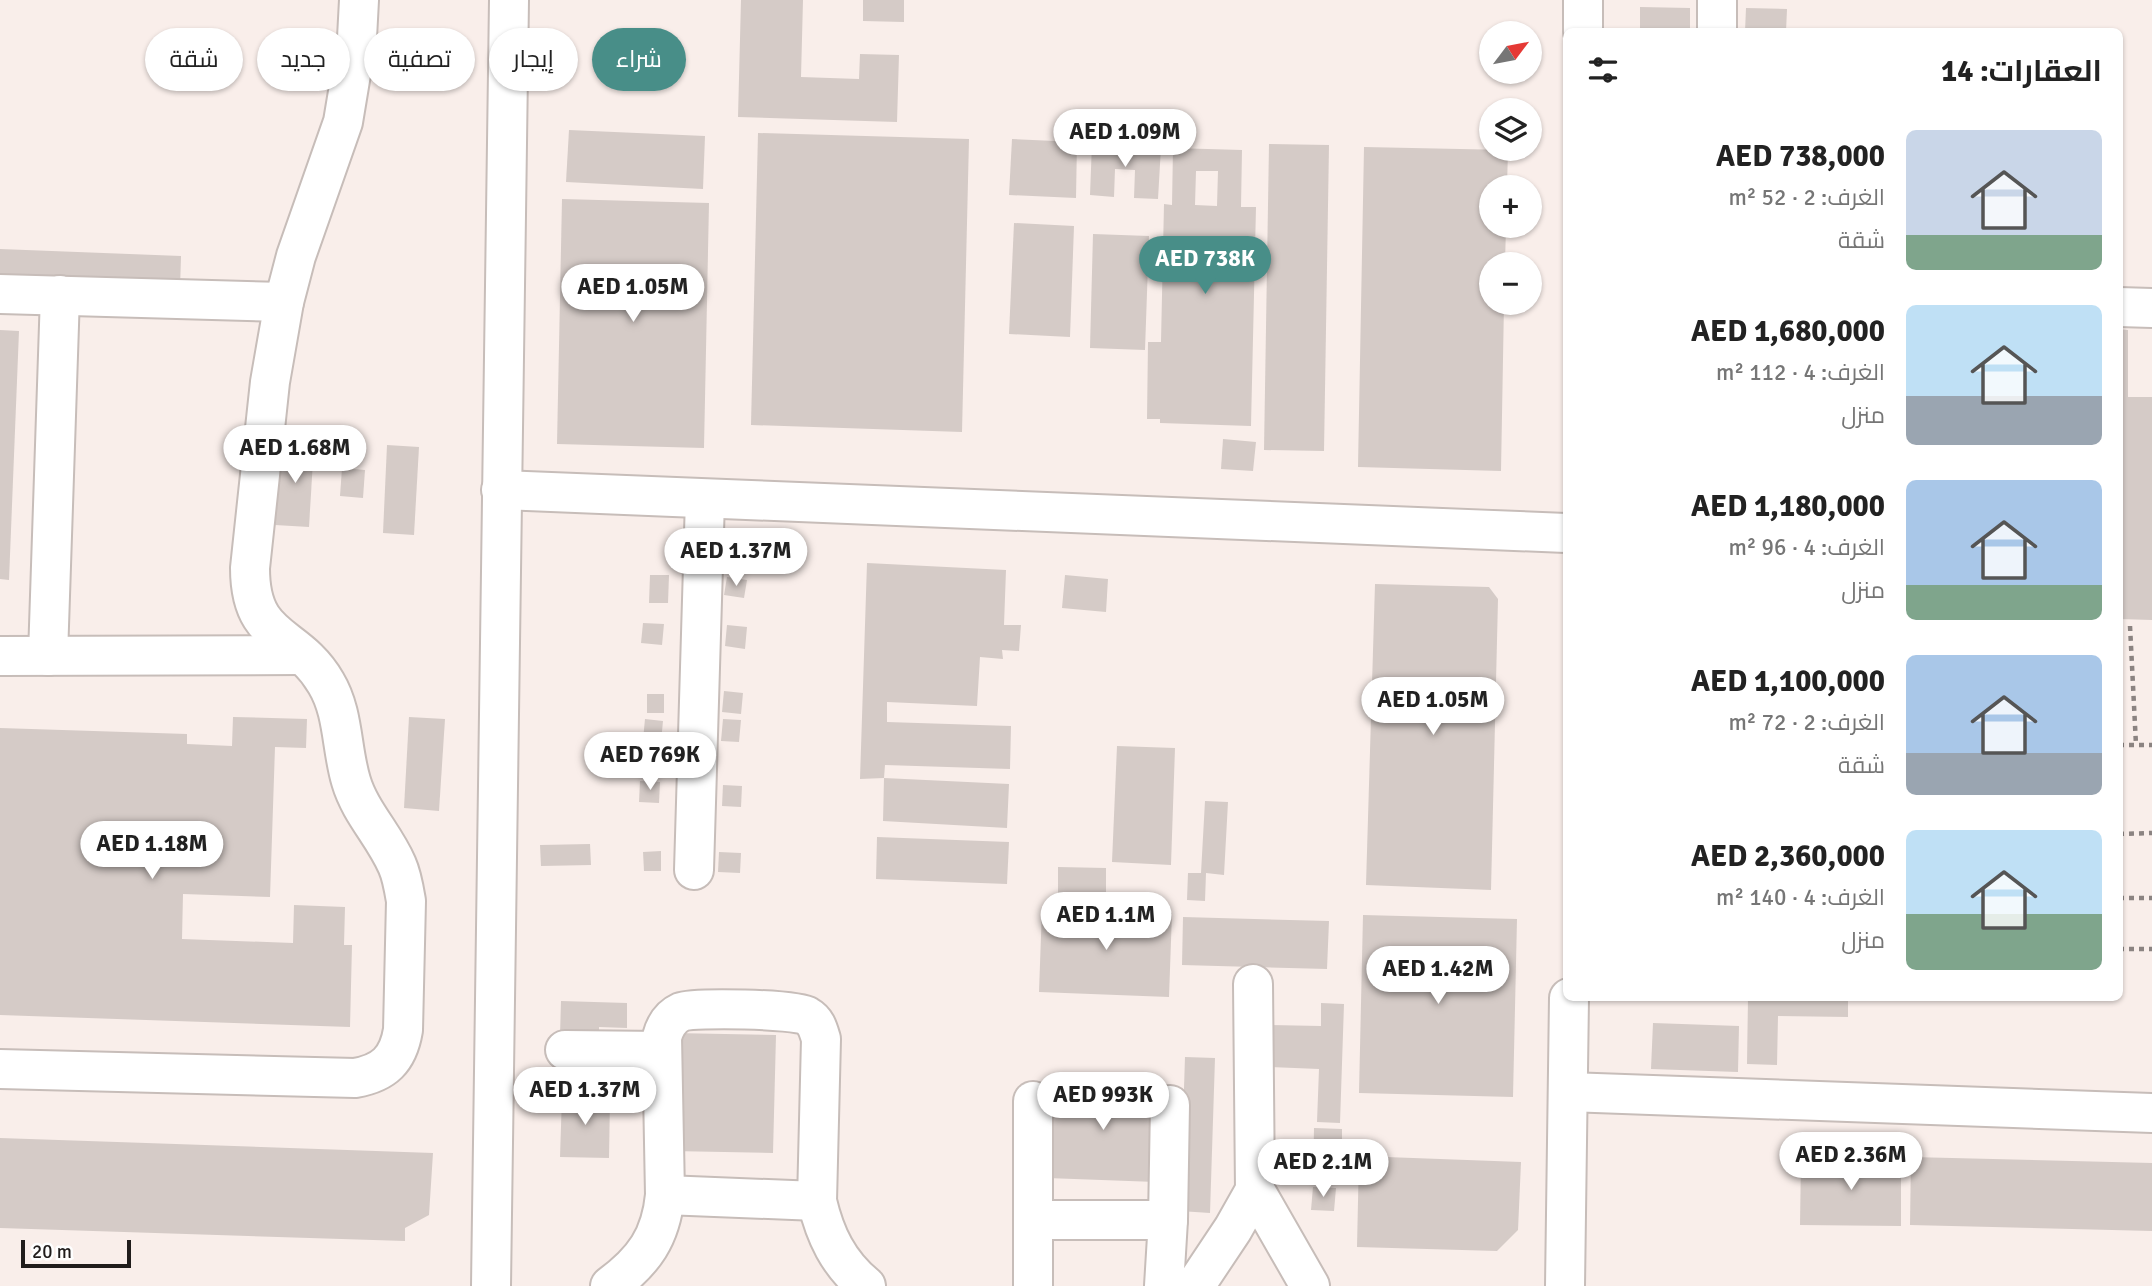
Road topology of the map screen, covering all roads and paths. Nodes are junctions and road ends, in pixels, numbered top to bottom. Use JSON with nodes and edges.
{"nodes":[{"id":1,"x":359,"y":0,"type":"edge"},
{"id":2,"x":509,"y":0,"type":"edge"},
{"id":3,"x":1583,"y":0,"type":"edge"},
{"id":4,"x":1717,"y":0,"type":"edge"},
{"id":5,"x":1583,"y":28,"type":"edge"},
{"id":6,"x":1717,"y":28,"type":"edge"},
{"id":7,"x":0,"y":294,"type":"edge"},
{"id":8,"x":60,"y":295,"type":"junction"},
{"id":9,"x":284,"y":302,"type":"junction"},
{"id":10,"x":2123,"y":307,"type":"edge"},
{"id":11,"x":2152,"y":308,"type":"edge"},
{"id":12,"x":501,"y":490,"type":"junction"},
{"id":13,"x":705,"y":499,"type":"junction"},
{"id":14,"x":1563,"y":533,"type":"edge"},
{"id":15,"x":2130,"y":626,"type":"dead end"},
{"id":16,"x":302,"y":655,"type":"junction"},
{"id":17,"x":0,"y":656,"type":"edge"},
{"id":18,"x":48,"y":656,"type":"junction"},
{"id":19,"x":2123,"y":745,"type":"edge"},
{"id":20,"x":2136,"y":745,"type":"junction"},
{"id":21,"x":2152,"y":745,"type":"edge"},
{"id":22,"x":2152,"y":833,"type":"edge"},
{"id":23,"x":2123,"y":834,"type":"edge"},
{"id":24,"x":694,"y":870,"type":"dead end"},
{"id":25,"x":2123,"y":898,"type":"edge"},
{"id":26,"x":2152,"y":898,"type":"edge"},
{"id":27,"x":2123,"y":949,"type":"edge"},
{"id":28,"x":2152,"y":949,"type":"edge"},
{"id":29,"x":1254,"y":984,"type":"dead end"},
{"id":30,"x":1569,"y":1001,"type":"edge"},
{"id":31,"x":565,"y":1050,"type":"dead end"},
{"id":32,"x":662,"y":1051,"type":"junction"},
{"id":33,"x":0,"y":1069,"type":"edge"},
{"id":34,"x":1568,"y":1092,"type":"junction"},
{"id":35,"x":1033,"y":1101,"type":"dead end"},
{"id":36,"x":1170,"y":1105,"type":"dead end"},
{"id":37,"x":2152,"y":1114,"type":"edge"},
{"id":38,"x":1255,"y":1190,"type":"junction"},
{"id":39,"x":665,"y":1195,"type":"junction"},
{"id":40,"x":817,"y":1201,"type":"junction"},
{"id":41,"x":1033,"y":1220,"type":"junction"},
{"id":42,"x":1168,"y":1220,"type":"junction"},
{"id":43,"x":491,"y":1286,"type":"edge"},
{"id":44,"x":610,"y":1286,"type":"edge"},
{"id":45,"x":866,"y":1286,"type":"edge"},
{"id":46,"x":1033,"y":1286,"type":"edge"},
{"id":47,"x":1164,"y":1286,"type":"edge"},
{"id":48,"x":1195,"y":1286,"type":"edge"},
{"id":49,"x":1310,"y":1286,"type":"edge"},
{"id":50,"x":1565,"y":1286,"type":"edge"}],
"edges":[{"from":1,"to":9,"type":"lane"},
{"from":2,"to":12,"type":"lane"},
{"from":3,"to":5,"type":"lane"},
{"from":4,"to":6,"type":"lane"},
{"from":7,"to":8,"type":"lane"},
{"from":8,"to":9,"type":"lane"},
{"from":8,"to":18,"type":"lane"},
{"from":9,"to":16,"type":"lane"},
{"from":10,"to":11,"type":"lane"},
{"from":12,"to":13,"type":"lane"},
{"from":12,"to":43,"type":"lane"},
{"from":13,"to":14,"type":"lane"},
{"from":13,"to":24,"type":"lane"},
{"from":15,"to":20,"type":"path"},
{"from":16,"to":18,"type":"lane"},
{"from":16,"to":33,"type":"lane"},
{"from":17,"to":18,"type":"lane"},
{"from":19,"to":20,"type":"path"},
{"from":20,"to":21,"type":"path"},
{"from":22,"to":23,"type":"path"},
{"from":25,"to":26,"type":"path"},
{"from":27,"to":28,"type":"path"},
{"from":29,"to":38,"type":"lane"},
{"from":30,"to":34,"type":"lane"},
{"from":31,"to":32,"type":"lane"},
{"from":32,"to":39,"type":"lane"},
{"from":32,"to":40,"type":"lane"},
{"from":34,"to":37,"type":"lane"},
{"from":34,"to":50,"type":"lane"},
{"from":35,"to":41,"type":"lane"},
{"from":36,"to":42,"type":"lane"},
{"from":38,"to":48,"type":"lane"},
{"from":38,"to":49,"type":"lane"},
{"from":39,"to":40,"type":"lane"},
{"from":39,"to":44,"type":"lane"},
{"from":40,"to":45,"type":"lane"},
{"from":41,"to":42,"type":"lane"},
{"from":41,"to":46,"type":"lane"},
{"from":42,"to":47,"type":"lane"}]}
